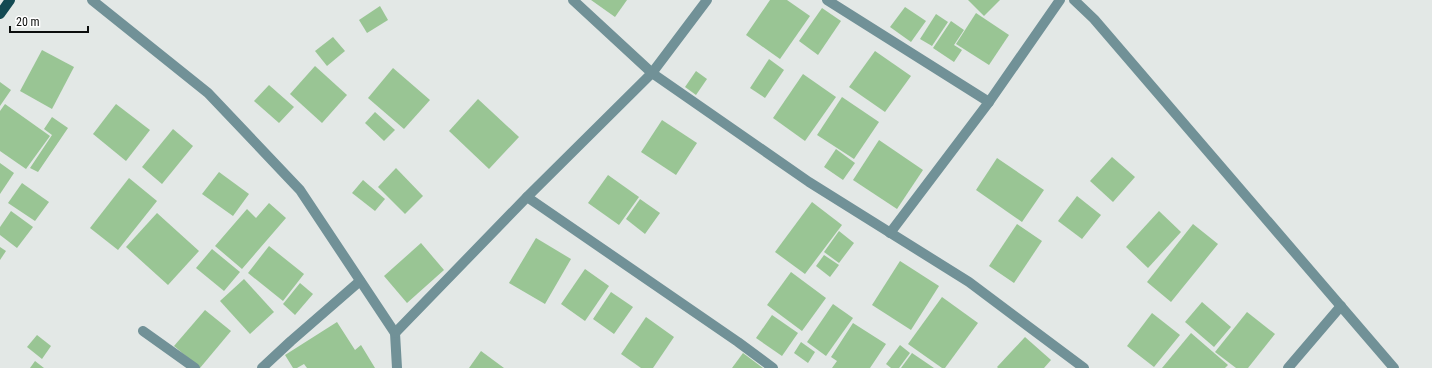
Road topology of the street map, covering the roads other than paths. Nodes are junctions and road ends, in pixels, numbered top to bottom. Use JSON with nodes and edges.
{"nodes":[{"id":1,"x":10,"y":0,"type":"edge"},
{"id":2,"x":92,"y":0,"type":"edge"},
{"id":3,"x":573,"y":0,"type":"edge"},
{"id":4,"x":707,"y":0,"type":"edge"},
{"id":5,"x":827,"y":0,"type":"edge"},
{"id":6,"x":1060,"y":0,"type":"edge"},
{"id":7,"x":1074,"y":0,"type":"edge"},
{"id":8,"x":0,"y":14,"type":"edge"},
{"id":9,"x":652,"y":72,"type":"junction"},
{"id":10,"x":989,"y":102,"type":"junction"},
{"id":11,"x":527,"y":197,"type":"junction"},
{"id":12,"x":890,"y":233,"type":"junction"},
{"id":13,"x":360,"y":281,"type":"junction"},
{"id":14,"x":1341,"y":306,"type":"junction"},
{"id":15,"x":143,"y":331,"type":"dead end"},
{"id":16,"x":395,"y":334,"type":"junction"},
{"id":17,"x":195,"y":368,"type":"edge"},
{"id":18,"x":262,"y":368,"type":"edge"},
{"id":19,"x":397,"y":368,"type":"edge"},
{"id":20,"x":773,"y":368,"type":"edge"},
{"id":21,"x":1084,"y":368,"type":"edge"},
{"id":22,"x":1288,"y":368,"type":"edge"},
{"id":23,"x":1394,"y":368,"type":"edge"}],
"edges":[{"from":1,"to":8,"type":"main road"},
{"from":2,"to":13,"type":"street"},
{"from":3,"to":9,"type":"street"},
{"from":4,"to":9,"type":"street"},
{"from":5,"to":10,"type":"street"},
{"from":6,"to":10,"type":"street"},
{"from":7,"to":14,"type":"street"},
{"from":9,"to":11,"type":"street"},
{"from":9,"to":12,"type":"street"},
{"from":10,"to":12,"type":"street"},
{"from":11,"to":16,"type":"street"},
{"from":11,"to":20,"type":"street"},
{"from":12,"to":21,"type":"street"},
{"from":13,"to":16,"type":"street"},
{"from":13,"to":18,"type":"street"},
{"from":14,"to":22,"type":"street"},
{"from":14,"to":23,"type":"street"},
{"from":15,"to":17,"type":"street"},
{"from":16,"to":19,"type":"street"}]}
